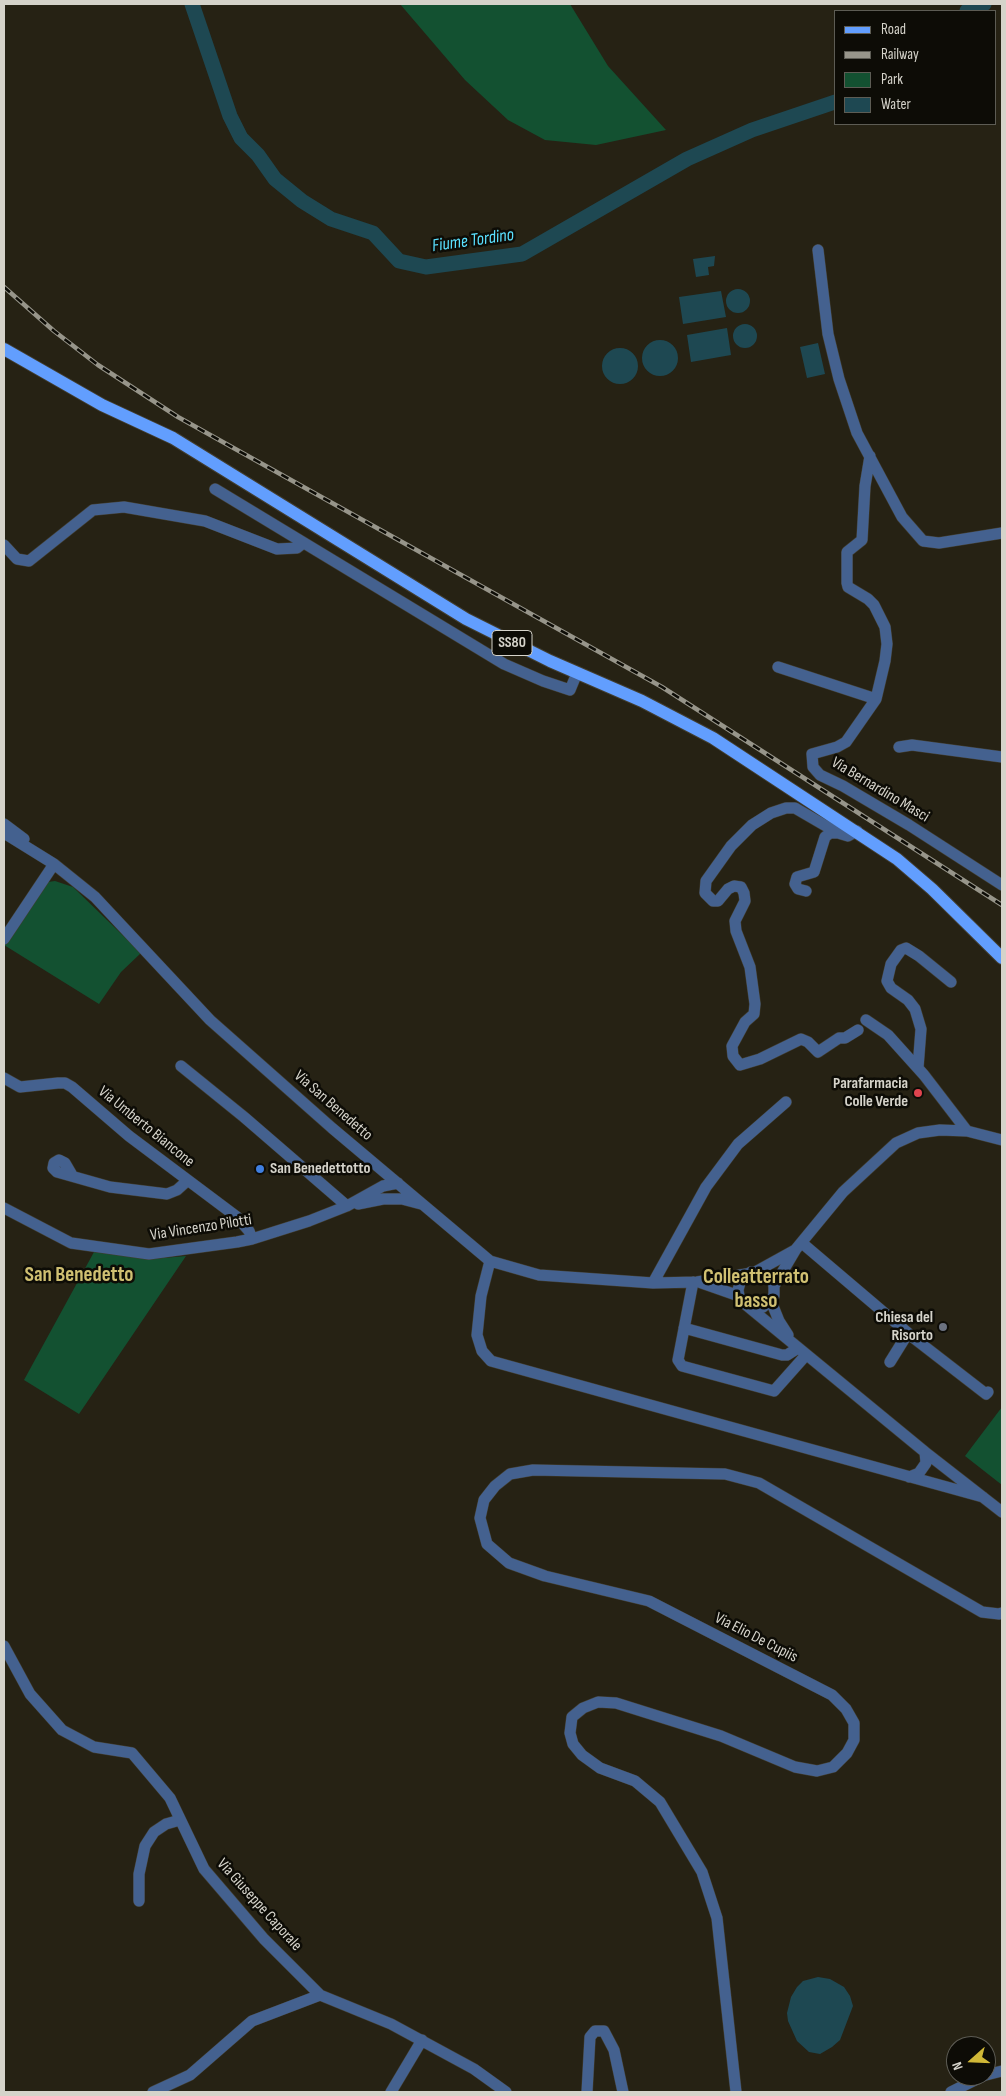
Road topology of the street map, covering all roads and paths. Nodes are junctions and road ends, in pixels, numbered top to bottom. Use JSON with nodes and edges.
{"nodes":[{"id":1,"x":818,"y":250,"type":"dead end"},
{"id":2,"x":4,"y":349,"type":"edge"},
{"id":3,"x":870,"y":456,"type":"junction"},
{"id":4,"x":215,"y":489,"type":"dead end"},
{"id":5,"x":1002,"y":533,"type":"edge"},
{"id":6,"x":302,"y":544,"type":"junction"},
{"id":7,"x":4,"y":546,"type":"edge"},
{"id":8,"x":778,"y":667,"type":"dead end"},
{"id":9,"x":577,"y":673,"type":"junction"},
{"id":10,"x":876,"y":699,"type":"junction"},
{"id":11,"x":899,"y":747,"type":"dead end"},
{"id":12,"x":1002,"y":757,"type":"edge"},
{"id":13,"x":4,"y":824,"type":"edge"},
{"id":14,"x":857,"y":831,"type":"junction"},
{"id":15,"x":4,"y":833,"type":"edge"},
{"id":16,"x":838,"y":833,"type":"junction"},
{"id":17,"x":54,"y":864,"type":"junction"},
{"id":18,"x":1002,"y":885,"type":"edge"},
{"id":19,"x":806,"y":891,"type":"dead end"},
{"id":20,"x":4,"y":939,"type":"edge"},
{"id":21,"x":1002,"y":958,"type":"edge"},
{"id":22,"x":951,"y":982,"type":"dead end"},
{"id":23,"x":866,"y":1020,"type":"dead end"},
{"id":24,"x":858,"y":1030,"type":"dead end"},
{"id":25,"x":181,"y":1066,"type":"dead end"},
{"id":26,"x":918,"y":1068,"type":"junction"},
{"id":27,"x":4,"y":1078,"type":"edge"},
{"id":28,"x":786,"y":1102,"type":"dead end"},
{"id":29,"x":967,"y":1131,"type":"junction"},
{"id":30,"x":1002,"y":1140,"type":"edge"},
{"id":31,"x":379,"y":1167,"type":"junction"},
{"id":32,"x":72,"y":1175,"type":"dead end"},
{"id":33,"x":187,"y":1181,"type":"junction"},
{"id":34,"x":398,"y":1183,"type":"junction"},
{"id":35,"x":380,"y":1194,"type":"junction"},
{"id":36,"x":425,"y":1205,"type":"junction"},
{"id":37,"x":347,"y":1206,"type":"junction"},
{"id":38,"x":4,"y":1208,"type":"edge"},
{"id":39,"x":252,"y":1239,"type":"junction"},
{"id":40,"x":799,"y":1246,"type":"junction"},
{"id":41,"x":490,"y":1261,"type":"junction"},
{"id":42,"x":752,"y":1273,"type":"junction"},
{"id":43,"x":695,"y":1282,"type":"junction"},
{"id":44,"x":653,"y":1283,"type":"junction"},
{"id":45,"x":774,"y":1286,"type":"junction"},
{"id":46,"x":739,"y":1296,"type":"junction"},
{"id":47,"x":771,"y":1301,"type":"junction"},
{"id":48,"x":749,"y":1307,"type":"junction"},
{"id":49,"x":684,"y":1328,"type":"junction"},
{"id":50,"x":908,"y":1333,"type":"junction"},
{"id":51,"x":799,"y":1349,"type":"junction"},
{"id":52,"x":890,"y":1362,"type":"dead end"},
{"id":53,"x":988,"y":1392,"type":"dead end"},
{"id":54,"x":925,"y":1452,"type":"junction"},
{"id":55,"x":909,"y":1477,"type":"junction"},
{"id":56,"x":983,"y":1497,"type":"junction"},
{"id":57,"x":1002,"y":1512,"type":"edge"},
{"id":58,"x":1002,"y":1613,"type":"edge"},
{"id":59,"x":4,"y":1646,"type":"edge"},
{"id":60,"x":180,"y":1820,"type":"junction"},
{"id":61,"x":139,"y":1901,"type":"dead end"},
{"id":62,"x":320,"y":1996,"type":"junction"},
{"id":63,"x":422,"y":2040,"type":"junction"},
{"id":64,"x":962,"y":2086,"type":"edge"},
{"id":65,"x":153,"y":2092,"type":"edge"},
{"id":66,"x":391,"y":2092,"type":"edge"},
{"id":67,"x":506,"y":2092,"type":"edge"},
{"id":68,"x":587,"y":2092,"type":"edge"},
{"id":69,"x":623,"y":2092,"type":"edge"},
{"id":70,"x":736,"y":2092,"type":"edge"},
{"id":71,"x":950,"y":2092,"type":"edge"}],
"edges":[{"from":1,"to":3,"type":"street"},
{"from":2,"to":9,"type":"main road","number":"SS80"},
{"from":3,"to":5,"type":"street"},
{"from":3,"to":10,"type":"street"},
{"from":4,"to":6,"type":"street"},
{"from":6,"to":7,"type":"street"},
{"from":6,"to":9,"type":"street"},
{"from":8,"to":10,"type":"street"},
{"from":9,"to":14,"type":"main road","number":"SS80"},
{"from":10,"to":18,"type":"street","name":"Via Bernardino Masci"},
{"from":11,"to":12,"type":"street"},
{"from":13,"to":17,"type":"street"},
{"from":14,"to":16,"type":"street"},
{"from":14,"to":21,"type":"main road","number":"SS80"},
{"from":15,"to":17,"type":"street","name":"Via San Benedetto"},
{"from":16,"to":19,"type":"street"},
{"from":16,"to":24,"type":"street"},
{"from":17,"to":20,"type":"street"},
{"from":17,"to":31,"type":"street","name":"Via San Benedetto"},
{"from":22,"to":26,"type":"street"},
{"from":23,"to":26,"type":"street"},
{"from":25,"to":37,"type":"street"},
{"from":26,"to":29,"type":"street"},
{"from":27,"to":33,"type":"street","name":"Via Umberto Biancone"},
{"from":28,"to":44,"type":"street"},
{"from":29,"to":30,"type":"street"},
{"from":29,"to":40,"type":"street"},
{"from":31,"to":34,"type":"street","name":"Via San Benedetto"},
{"from":31,"to":35,"type":"street"},
{"from":32,"to":33,"type":"street"},
{"from":33,"to":39,"type":"street","name":"Via Umberto Biancone"},
{"from":34,"to":35,"type":"street","name":"Via Vincenzo Pilotti"},
{"from":34,"to":36,"type":"street","name":"Via San Benedetto"},
{"from":35,"to":36,"type":"street","name":"Via Vincenzo Pilotti"},
{"from":35,"to":37,"type":"street","name":"Via Vincenzo Pilotti"},
{"from":36,"to":41,"type":"street","name":"Via San Benedetto"},
{"from":37,"to":39,"type":"street","name":"Via Vincenzo Pilotti"},
{"from":38,"to":39,"type":"street","name":"Via Vincenzo Pilotti"},
{"from":40,"to":42,"type":"street"},
{"from":40,"to":45,"type":"street"},
{"from":40,"to":50,"type":"street"},
{"from":41,"to":44,"type":"street","name":"Via San Benedetto"},
{"from":41,"to":55,"type":"street"},
{"from":42,"to":43,"type":"street"},
{"from":42,"to":45,"type":"street"},
{"from":42,"to":46,"type":"street"},
{"from":43,"to":44,"type":"street","name":"Via San Benedetto"},
{"from":43,"to":46,"type":"street"},
{"from":43,"to":49,"type":"street"},
{"from":45,"to":47,"type":"street"},
{"from":46,"to":48,"type":"street"},
{"from":47,"to":48,"type":"street"},
{"from":47,"to":51,"type":"street"},
{"from":48,"to":51,"type":"street"},
{"from":49,"to":51,"type":"street"},
{"from":49,"to":51,"type":"street"},
{"from":50,"to":52,"type":"street"},
{"from":50,"to":53,"type":"street"},
{"from":51,"to":54,"type":"street"},
{"from":54,"to":55,"type":"street"},
{"from":54,"to":56,"type":"street"},
{"from":55,"to":56,"type":"street"},
{"from":56,"to":57,"type":"street"},
{"from":58,"to":70,"type":"street","name":"Via Elio De Cupiis"},
{"from":59,"to":60,"type":"street","name":"Via Giuseppe Caporale"},
{"from":60,"to":61,"type":"street"},
{"from":60,"to":62,"type":"street","name":"Via Giuseppe Caporale"},
{"from":62,"to":63,"type":"street","name":"Via Giuseppe Caporale"},
{"from":62,"to":65,"type":"street"},
{"from":63,"to":66,"type":"street"},
{"from":63,"to":67,"type":"street","name":"Via Giuseppe Caporale"},
{"from":64,"to":71,"type":"street"},
{"from":68,"to":69,"type":"street"}]}
